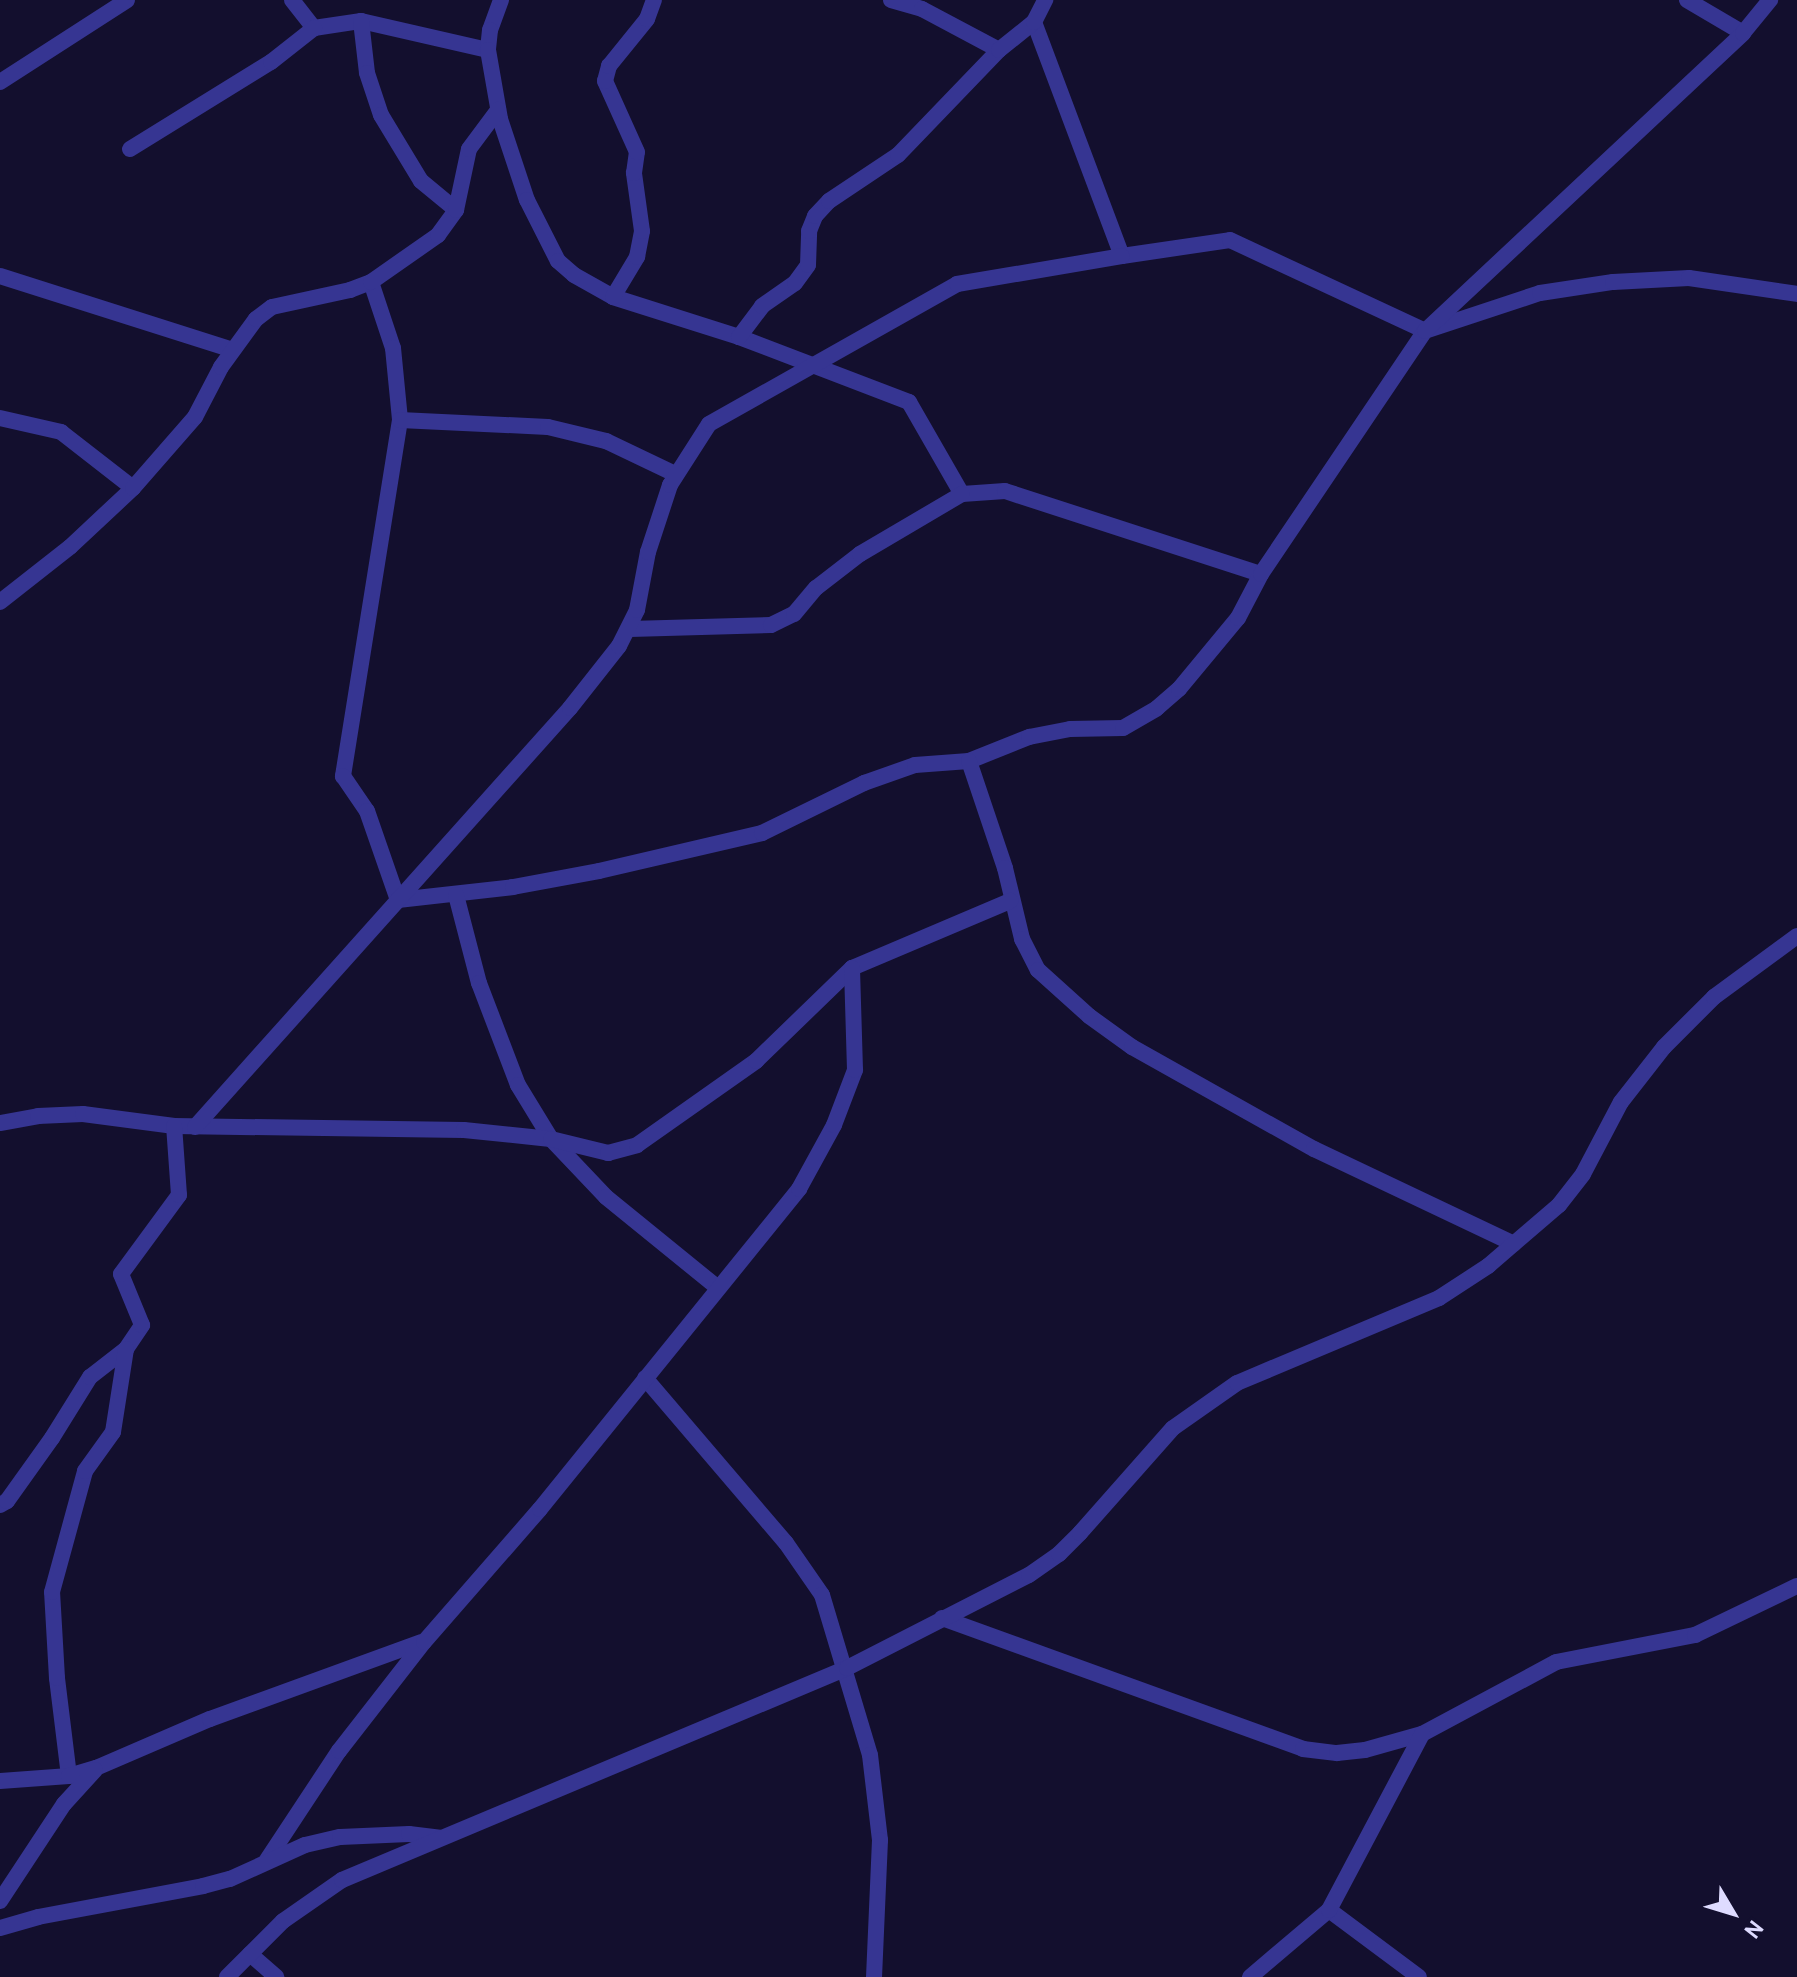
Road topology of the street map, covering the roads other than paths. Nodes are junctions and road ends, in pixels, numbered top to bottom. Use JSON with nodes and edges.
{"nodes":[{"id":1,"x":127,"y":0,"type":"edge"},
{"id":2,"x":292,"y":0,"type":"edge"},
{"id":3,"x":501,"y":0,"type":"edge"},
{"id":4,"x":654,"y":0,"type":"edge"},
{"id":5,"x":891,"y":0,"type":"edge"},
{"id":6,"x":1045,"y":0,"type":"edge"},
{"id":7,"x":1687,"y":0,"type":"edge"},
{"id":8,"x":1770,"y":0,"type":"edge"},
{"id":9,"x":361,"y":21,"type":"junction"},
{"id":10,"x":1034,"y":22,"type":"junction"},
{"id":11,"x":314,"y":28,"type":"junction"},
{"id":12,"x":1743,"y":33,"type":"junction"},
{"id":13,"x":488,"y":50,"type":"junction"},
{"id":14,"x":999,"y":50,"type":"junction"},
{"id":15,"x":0,"y":82,"type":"edge"},
{"id":16,"x":498,"y":110,"type":"junction"},
{"id":17,"x":130,"y":149,"type":"dead end"},
{"id":18,"x":456,"y":210,"type":"junction"},
{"id":19,"x":1122,"y":256,"type":"junction"},
{"id":20,"x":0,"y":276,"type":"edge"},
{"id":21,"x":371,"y":282,"type":"junction"},
{"id":22,"x":1797,"y":294,"type":"edge"},
{"id":23,"x":613,"y":297,"type":"junction"},
{"id":24,"x":1425,"y":331,"type":"junction"},
{"id":25,"x":739,"y":337,"type":"junction"},
{"id":26,"x":233,"y":350,"type":"junction"},
{"id":27,"x":811,"y":365,"type":"junction"},
{"id":28,"x":0,"y":418,"type":"edge"},
{"id":29,"x":400,"y":420,"type":"junction"},
{"id":30,"x":675,"y":474,"type":"junction"},
{"id":31,"x":133,"y":488,"type":"junction"},
{"id":32,"x":962,"y":494,"type":"junction"},
{"id":33,"x":1261,"y":574,"type":"junction"},
{"id":34,"x":0,"y":602,"type":"edge"},
{"id":35,"x":630,"y":629,"type":"junction"},
{"id":36,"x":969,"y":761,"type":"junction"},
{"id":37,"x":456,"y":895,"type":"junction"},
{"id":38,"x":398,"y":900,"type":"junction"},
{"id":39,"x":1010,"y":901,"type":"junction"},
{"id":40,"x":1797,"y":936,"type":"edge"},
{"id":41,"x":852,"y":968,"type":"junction"},
{"id":42,"x":0,"y":1123,"type":"edge"},
{"id":43,"x":174,"y":1126,"type":"junction"},
{"id":44,"x":195,"y":1127,"type":"junction"},
{"id":45,"x":551,"y":1139,"type":"junction"},
{"id":46,"x":1514,"y":1244,"type":"junction"},
{"id":47,"x":718,"y":1288,"type":"junction"},
{"id":48,"x":126,"y":1349,"type":"junction"},
{"id":49,"x":645,"y":1378,"type":"junction"},
{"id":50,"x":0,"y":1505,"type":"edge"},
{"id":51,"x":1797,"y":1586,"type":"edge"},
{"id":52,"x":942,"y":1618,"type":"junction"},
{"id":53,"x":424,"y":1642,"type":"junction"},
{"id":54,"x":847,"y":1668,"type":"junction"},
{"id":55,"x":1422,"y":1734,"type":"junction"},
{"id":56,"x":96,"y":1768,"type":"junction"},
{"id":57,"x":69,"y":1776,"type":"junction"},
{"id":58,"x":0,"y":1781,"type":"edge"},
{"id":59,"x":445,"y":1838,"type":"junction"},
{"id":60,"x":267,"y":1860,"type":"junction"},
{"id":61,"x":0,"y":1901,"type":"edge"},
{"id":62,"x":1329,"y":1910,"type":"junction"},
{"id":63,"x":0,"y":1928,"type":"edge"},
{"id":64,"x":250,"y":1954,"type":"junction"},
{"id":65,"x":227,"y":1977,"type":"edge"},
{"id":66,"x":276,"y":1977,"type":"edge"},
{"id":67,"x":874,"y":1977,"type":"edge"},
{"id":68,"x":1250,"y":1977,"type":"edge"},
{"id":69,"x":1419,"y":1977,"type":"edge"}],
"edges":[{"from":1,"to":15,"type":"street"},
{"from":2,"to":11,"type":"street"},
{"from":3,"to":13,"type":"street"},
{"from":4,"to":23,"type":"street"},
{"from":5,"to":14,"type":"street"},
{"from":6,"to":10,"type":"street"},
{"from":7,"to":12,"type":"street"},
{"from":8,"to":12,"type":"street"},
{"from":9,"to":11,"type":"street"},
{"from":9,"to":13,"type":"street"},
{"from":9,"to":18,"type":"street"},
{"from":10,"to":14,"type":"street"},
{"from":10,"to":19,"type":"street"},
{"from":11,"to":17,"type":"street"},
{"from":12,"to":24,"type":"street"},
{"from":13,"to":16,"type":"street"},
{"from":14,"to":25,"type":"street"},
{"from":16,"to":18,"type":"street"},
{"from":16,"to":23,"type":"street"},
{"from":18,"to":21,"type":"street"},
{"from":19,"to":24,"type":"street"},
{"from":19,"to":27,"type":"street"},
{"from":20,"to":26,"type":"street"},
{"from":21,"to":26,"type":"street"},
{"from":21,"to":29,"type":"street"},
{"from":22,"to":24,"type":"street"},
{"from":23,"to":25,"type":"street"},
{"from":24,"to":33,"type":"street"},
{"from":25,"to":27,"type":"street"},
{"from":26,"to":31,"type":"street"},
{"from":27,"to":30,"type":"street"},
{"from":27,"to":32,"type":"street"},
{"from":28,"to":31,"type":"street"},
{"from":29,"to":30,"type":"street"},
{"from":29,"to":38,"type":"street"},
{"from":30,"to":35,"type":"street"},
{"from":31,"to":34,"type":"street"},
{"from":32,"to":33,"type":"street"},
{"from":32,"to":35,"type":"street"},
{"from":33,"to":36,"type":"street"},
{"from":35,"to":38,"type":"street"},
{"from":36,"to":37,"type":"street"},
{"from":36,"to":39,"type":"street"},
{"from":37,"to":38,"type":"street"},
{"from":37,"to":45,"type":"street"},
{"from":38,"to":44,"type":"street"},
{"from":39,"to":41,"type":"street"},
{"from":39,"to":46,"type":"street"},
{"from":40,"to":46,"type":"street"},
{"from":41,"to":45,"type":"street"},
{"from":41,"to":47,"type":"street"},
{"from":42,"to":43,"type":"street"},
{"from":43,"to":44,"type":"street"},
{"from":43,"to":48,"type":"street"},
{"from":44,"to":45,"type":"street"},
{"from":45,"to":47,"type":"street"},
{"from":46,"to":52,"type":"street"},
{"from":47,"to":49,"type":"street"},
{"from":48,"to":50,"type":"street"},
{"from":48,"to":57,"type":"street"},
{"from":49,"to":53,"type":"street"},
{"from":49,"to":54,"type":"street"},
{"from":51,"to":55,"type":"street"},
{"from":52,"to":54,"type":"street"},
{"from":52,"to":55,"type":"street"},
{"from":53,"to":56,"type":"street"},
{"from":53,"to":60,"type":"street"},
{"from":54,"to":59,"type":"street"},
{"from":54,"to":67,"type":"street"},
{"from":55,"to":62,"type":"street"},
{"from":56,"to":57,"type":"street"},
{"from":56,"to":61,"type":"street"},
{"from":57,"to":58,"type":"street"},
{"from":59,"to":60,"type":"street"},
{"from":59,"to":64,"type":"street"},
{"from":60,"to":63,"type":"street"},
{"from":62,"to":68,"type":"street"},
{"from":62,"to":69,"type":"street"},
{"from":64,"to":65,"type":"street"},
{"from":64,"to":66,"type":"street"}]}
